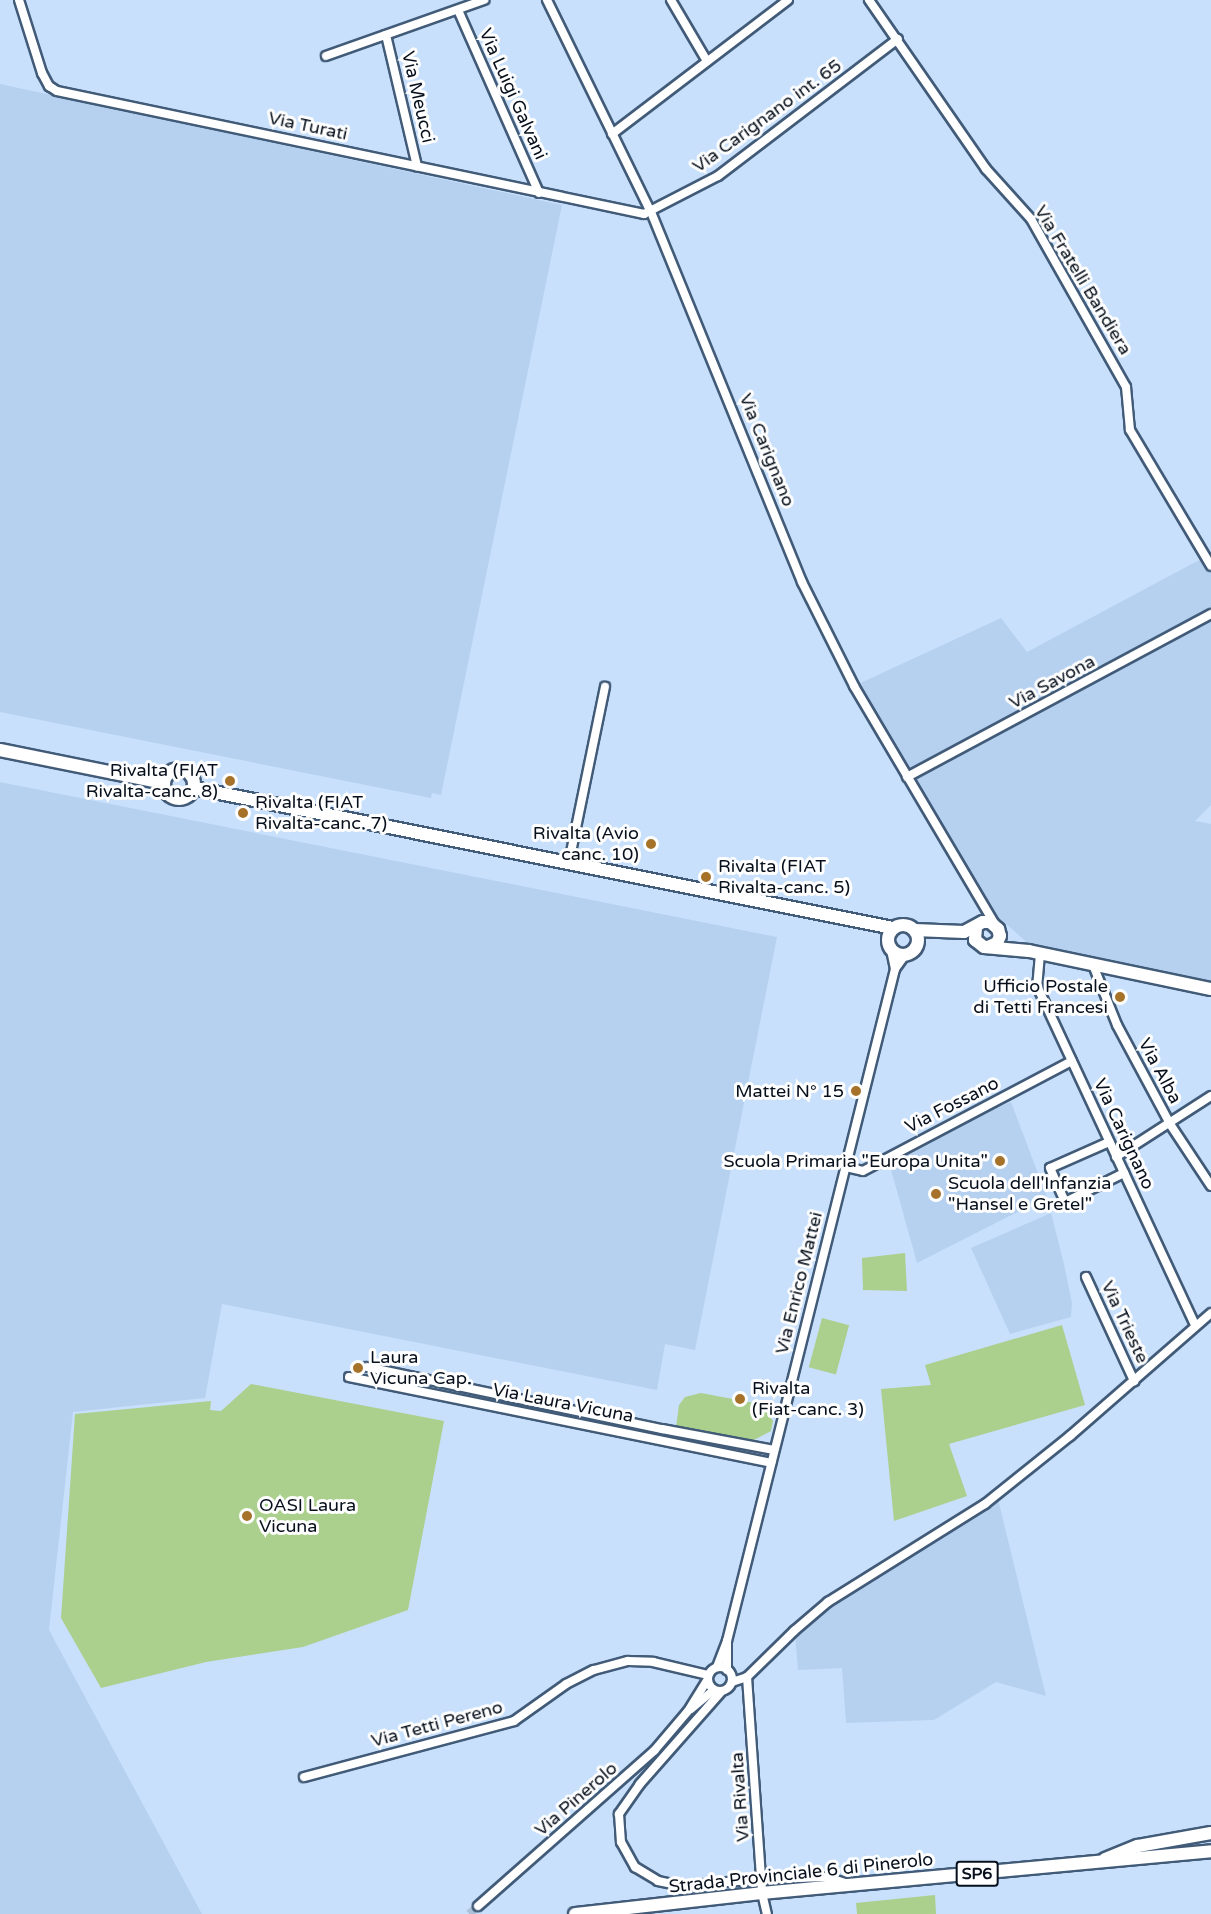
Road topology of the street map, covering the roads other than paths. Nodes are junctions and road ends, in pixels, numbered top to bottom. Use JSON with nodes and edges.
{"nodes":[{"id":1,"x":19,"y":0,"type":"edge"},
{"id":2,"x":484,"y":0,"type":"edge"},
{"id":3,"x":546,"y":0,"type":"edge"},
{"id":4,"x":671,"y":0,"type":"edge"},
{"id":5,"x":788,"y":0,"type":"edge"},
{"id":6,"x":869,"y":0,"type":"edge"},
{"id":7,"x":777,"y":3,"type":"edge"},
{"id":8,"x":458,"y":10,"type":"junction"},
{"id":9,"x":386,"y":35,"type":"junction"},
{"id":10,"x":898,"y":39,"type":"junction"},
{"id":11,"x":326,"y":56,"type":"dead end"},
{"id":12,"x":707,"y":61,"type":"junction"},
{"id":13,"x":612,"y":134,"type":"junction"},
{"id":14,"x":417,"y":166,"type":"junction"},
{"id":15,"x":539,"y":193,"type":"junction"},
{"id":16,"x":651,"y":212,"type":"junction"},
{"id":17,"x":1211,"y":566,"type":"edge"},
{"id":18,"x":1211,"y":614,"type":"edge"},
{"id":19,"x":606,"y":687,"type":"dead end"},
{"id":20,"x":0,"y":750,"type":"edge"},
{"id":21,"x":907,"y":777,"type":"junction"},
{"id":22,"x":163,"y":783,"type":"junction"},
{"id":23,"x":194,"y":789,"type":"junction"},
{"id":24,"x":569,"y":862,"type":"junction"},
{"id":25,"x":980,"y":901,"type":"junction"},
{"id":26,"x":976,"y":928,"type":"junction"},
{"id":27,"x":998,"y":929,"type":"junction"},
{"id":28,"x":915,"y":930,"type":"junction"},
{"id":29,"x":891,"y":939,"type":"junction"},
{"id":30,"x":918,"y":945,"type":"junction"},
{"id":31,"x":984,"y":946,"type":"junction"},
{"id":32,"x":1034,"y":952,"type":"junction"},
{"id":33,"x":906,"y":955,"type":"junction"},
{"id":34,"x":1093,"y":964,"type":"junction"},
{"id":35,"x":895,"y":969,"type":"junction"},
{"id":36,"x":1211,"y":989,"type":"edge"},
{"id":37,"x":1072,"y":1061,"type":"junction"},
{"id":38,"x":1211,"y":1096,"type":"edge"},
{"id":39,"x":1170,"y":1124,"type":"junction"},
{"id":40,"x":1109,"y":1142,"type":"junction"},
{"id":41,"x":1116,"y":1157,"type":"junction"},
{"id":42,"x":846,"y":1167,"type":"junction"},
{"id":43,"x":1124,"y":1173,"type":"junction"},
{"id":44,"x":1211,"y":1186,"type":"edge"},
{"id":45,"x":1086,"y":1277,"type":"dead end"},
{"id":46,"x":1211,"y":1313,"type":"edge"},
{"id":47,"x":1195,"y":1325,"type":"junction"},
{"id":48,"x":367,"y":1367,"type":"dead end"},
{"id":49,"x":349,"y":1377,"type":"dead end"},
{"id":50,"x":1134,"y":1381,"type":"junction"},
{"id":51,"x":774,"y":1449,"type":"junction"},
{"id":52,"x":771,"y":1463,"type":"junction"},
{"id":53,"x":727,"y":1641,"type":"junction"},
{"id":54,"x":717,"y":1667,"type":"junction"},
{"id":55,"x":750,"y":1674,"type":"junction"},
{"id":56,"x":730,"y":1675,"type":"junction"},
{"id":57,"x":708,"y":1678,"type":"junction"},
{"id":58,"x":717,"y":1691,"type":"junction"},
{"id":59,"x":688,"y":1711,"type":"junction"},
{"id":60,"x":304,"y":1777,"type":"dead end"},
{"id":61,"x":1211,"y":1833,"type":"edge"},
{"id":62,"x":1211,"y":1851,"type":"edge"},
{"id":63,"x":1099,"y":1862,"type":"junction"},
{"id":64,"x":761,"y":1879,"type":"junction"},
{"id":65,"x":735,"y":1883,"type":"junction"},
{"id":66,"x":855,"y":1885,"type":"junction"},
{"id":67,"x":762,"y":1893,"type":"junction"},
{"id":68,"x":478,"y":1906,"type":"tunnel mouth"},
{"id":69,"x":575,"y":1914,"type":"edge"},
{"id":70,"x":767,"y":1914,"type":"edge"}],
"edges":[{"from":1,"to":14,"type":"street","name":"Via Turati"},
{"from":2,"to":8,"type":"street"},
{"from":3,"to":13,"type":"street","name":"Via Carignano"},
{"from":4,"to":12,"type":"street"},
{"from":5,"to":7,"type":"street"},
{"from":6,"to":10,"type":"street","name":"Via Fratelli Bandiera"},
{"from":7,"to":12,"type":"street"},
{"from":8,"to":9,"type":"street"},
{"from":8,"to":15,"type":"street","name":"Via Luigi Galvani"},
{"from":9,"to":11,"type":"street"},
{"from":9,"to":14,"type":"street","name":"Via Meucci"},
{"from":10,"to":16,"type":"street","name":"Via Carignano int. 65"},
{"from":10,"to":17,"type":"street","name":"Via Fratelli Bandiera"},
{"from":12,"to":13,"type":"street"},
{"from":13,"to":16,"type":"street","name":"Via Carignano"},
{"from":14,"to":15,"type":"street","name":"Via Turati"},
{"from":15,"to":16,"type":"street","name":"Via Turati"},
{"from":16,"to":21,"type":"street","name":"Via Carignano"},
{"from":18,"to":21,"type":"street","name":"Via Savona"},
{"from":19,"to":24,"type":"street"},
{"from":20,"to":22,"type":"main road"},
{"from":21,"to":25,"type":"street","name":"Via Carignano"},
{"from":22,"to":23,"type":"main road"},
{"from":22,"to":23,"type":"main road"},
{"from":23,"to":24,"type":"main road"},
{"from":24,"to":29,"type":"main road"},
{"from":25,"to":26,"type":"street"},
{"from":25,"to":27,"type":"street","name":"Via Carignano"},
{"from":26,"to":27,"type":"main road"},
{"from":26,"to":28,"type":"main road"},
{"from":26,"to":31,"type":"main road"},
{"from":27,"to":31,"type":"main road"},
{"from":27,"to":32,"type":"main road"},
{"from":28,"to":29,"type":"main road"},
{"from":28,"to":30,"type":"main road"},
{"from":29,"to":33,"type":"main road"},
{"from":29,"to":35,"type":"street","name":"Via Enrico Mattei"},
{"from":30,"to":31,"type":"main road"},
{"from":30,"to":33,"type":"main road"},
{"from":31,"to":32,"type":"main road"},
{"from":32,"to":34,"type":"main road"},
{"from":32,"to":37,"type":"street","name":"Via Carignano"},
{"from":33,"to":35,"type":"street","name":"Via Enrico Mattei"},
{"from":34,"to":36,"type":"main road"},
{"from":34,"to":39,"type":"street","name":"Via Alba"},
{"from":35,"to":42,"type":"street","name":"Via Enrico Mattei"},
{"from":37,"to":40,"type":"street","name":"Via Carignano"},
{"from":37,"to":42,"type":"street","name":"Via Fossano"},
{"from":38,"to":39,"type":"street"},
{"from":39,"to":41,"type":"street"},
{"from":39,"to":44,"type":"street","name":"Via Alba"},
{"from":40,"to":41,"type":"street","name":"Via Carignano"},
{"from":40,"to":43,"type":"street"},
{"from":41,"to":43,"type":"street","name":"Via Carignano"},
{"from":42,"to":51,"type":"street","name":"Via Enrico Mattei"},
{"from":43,"to":47,"type":"street","name":"Via Carignano"},
{"from":45,"to":50,"type":"street","name":"Via Trieste"},
{"from":46,"to":47,"type":"street"},
{"from":47,"to":50,"type":"street"},
{"from":48,"to":51,"type":"street","name":"Via Laura Vicuna"},
{"from":49,"to":52,"type":"street","name":"Via Laura Vicuna"},
{"from":50,"to":55,"type":"street"},
{"from":51,"to":52,"type":"street","name":"Via Enrico Mattei"},
{"from":52,"to":53,"type":"street","name":"Via Enrico Mattei"},
{"from":53,"to":54,"type":"street","name":"Via Enrico Mattei"},
{"from":53,"to":56,"type":"street","name":"Via Enrico Mattei"},
{"from":54,"to":56,"type":"street"},
{"from":54,"to":57,"type":"street","name":"Via Pinerolo"},
{"from":55,"to":56,"type":"street"},
{"from":55,"to":64,"type":"street","name":"Via Rivalta"},
{"from":56,"to":58,"type":"street"},
{"from":57,"to":58,"type":"street"},
{"from":57,"to":59,"type":"street","name":"Via Pinerolo"},
{"from":57,"to":60,"type":"street","name":"Via Tetti Pereno"},
{"from":58,"to":59,"type":"street","name":"Via Pinerolo"},
{"from":58,"to":65,"type":"street"},
{"from":59,"to":68,"type":"street","name":"Via Pinerolo"},
{"from":61,"to":63,"type":"main road"},
{"from":62,"to":63,"type":"main road","name":"Strada Provinciale 6 di Pinerolo","number":"SP6"},
{"from":63,"to":66,"type":"main road","name":"Strada Provinciale 6 di Pinerolo","number":"SP6"},
{"from":64,"to":65,"type":"street"},
{"from":64,"to":66,"type":"street"},
{"from":64,"to":67,"type":"street","name":"Via Rivalta"},
{"from":65,"to":67,"type":"street"},
{"from":66,"to":67,"type":"main road","name":"Strada Provinciale 6 di Pinerolo","number":"SP6"},
{"from":67,"to":69,"type":"main road","name":"Strada Provinciale 6 di Pinerolo","number":"SP6"},
{"from":67,"to":70,"type":"street","name":"Via Rivalta"}]}
